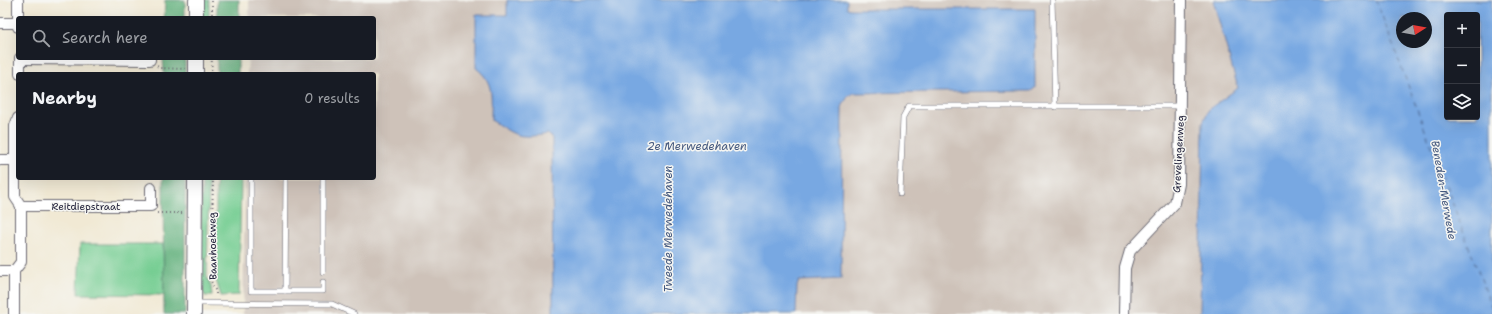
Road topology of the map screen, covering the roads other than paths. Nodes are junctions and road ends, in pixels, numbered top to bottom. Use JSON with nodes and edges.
{"nodes":[{"id":1,"x":18,"y":0,"type":"edge"},
{"id":2,"x":196,"y":0,"type":"edge"},
{"id":3,"x":1052,"y":0,"type":"edge"},
{"id":4,"x":1182,"y":0,"type":"edge"},
{"id":5,"x":18,"y":16,"type":"edge"},
{"id":6,"x":196,"y":16,"type":"edge"},
{"id":7,"x":0,"y":23,"type":"edge"},
{"id":8,"x":16,"y":23,"type":"edge"},
{"id":9,"x":20,"y":60,"type":"edge"},
{"id":10,"x":20,"y":72,"type":"edge"},
{"id":11,"x":1180,"y":106,"type":"junction"},
{"id":12,"x":1054,"y":107,"type":"junction"},
{"id":13,"x":16,"y":126,"type":"edge"},
{"id":14,"x":0,"y":160,"type":"edge"},
{"id":15,"x":15,"y":160,"type":"junction"},
{"id":16,"x":195,"y":180,"type":"edge"},
{"id":17,"x":251,"y":180,"type":"edge"},
{"id":18,"x":286,"y":180,"type":"edge"},
{"id":19,"x":323,"y":180,"type":"edge"},
{"id":20,"x":151,"y":188,"type":"dead end"},
{"id":21,"x":900,"y":194,"type":"dead end"},
{"id":22,"x":21,"y":206,"type":"junction"},
{"id":23,"x":0,"y":271,"type":"edge"},
{"id":24,"x":14,"y":271,"type":"junction"},
{"id":25,"x":323,"y":272,"type":"dead end"},
{"id":26,"x":323,"y":282,"type":"dead end"},
{"id":27,"x":285,"y":291,"type":"junction"},
{"id":28,"x":195,"y":308,"type":"edge"},
{"id":29,"x":14,"y":314,"type":"edge"},
{"id":30,"x":354,"y":314,"type":"edge"},
{"id":31,"x":1124,"y":314,"type":"edge"}],
"edges":[{"from":1,"to":5,"type":"street"},
{"from":2,"to":6,"type":"street"},
{"from":3,"to":12,"type":"lane"},
{"from":4,"to":11,"type":"street","name":"Grevelingenweg"},
{"from":7,"to":8,"type":"street"},
{"from":9,"to":10,"type":"street"},
{"from":11,"to":12,"type":"lane"},
{"from":11,"to":31,"type":"street","name":"Grevelingenweg"},
{"from":12,"to":21,"type":"lane"},
{"from":13,"to":15,"type":"street"},
{"from":14,"to":15,"type":"street"},
{"from":15,"to":22,"type":"street"},
{"from":16,"to":28,"type":"street","name":"Baanhoekweg"},
{"from":17,"to":27,"type":"lane"},
{"from":18,"to":27,"type":"lane"},
{"from":19,"to":25,"type":"lane"},
{"from":20,"to":22,"type":"street","name":"Reitdiepstraat"},
{"from":22,"to":24,"type":"street"},
{"from":23,"to":24,"type":"street"},
{"from":24,"to":29,"type":"street"},
{"from":26,"to":27,"type":"lane"},
{"from":28,"to":30,"type":"lane"}]}
